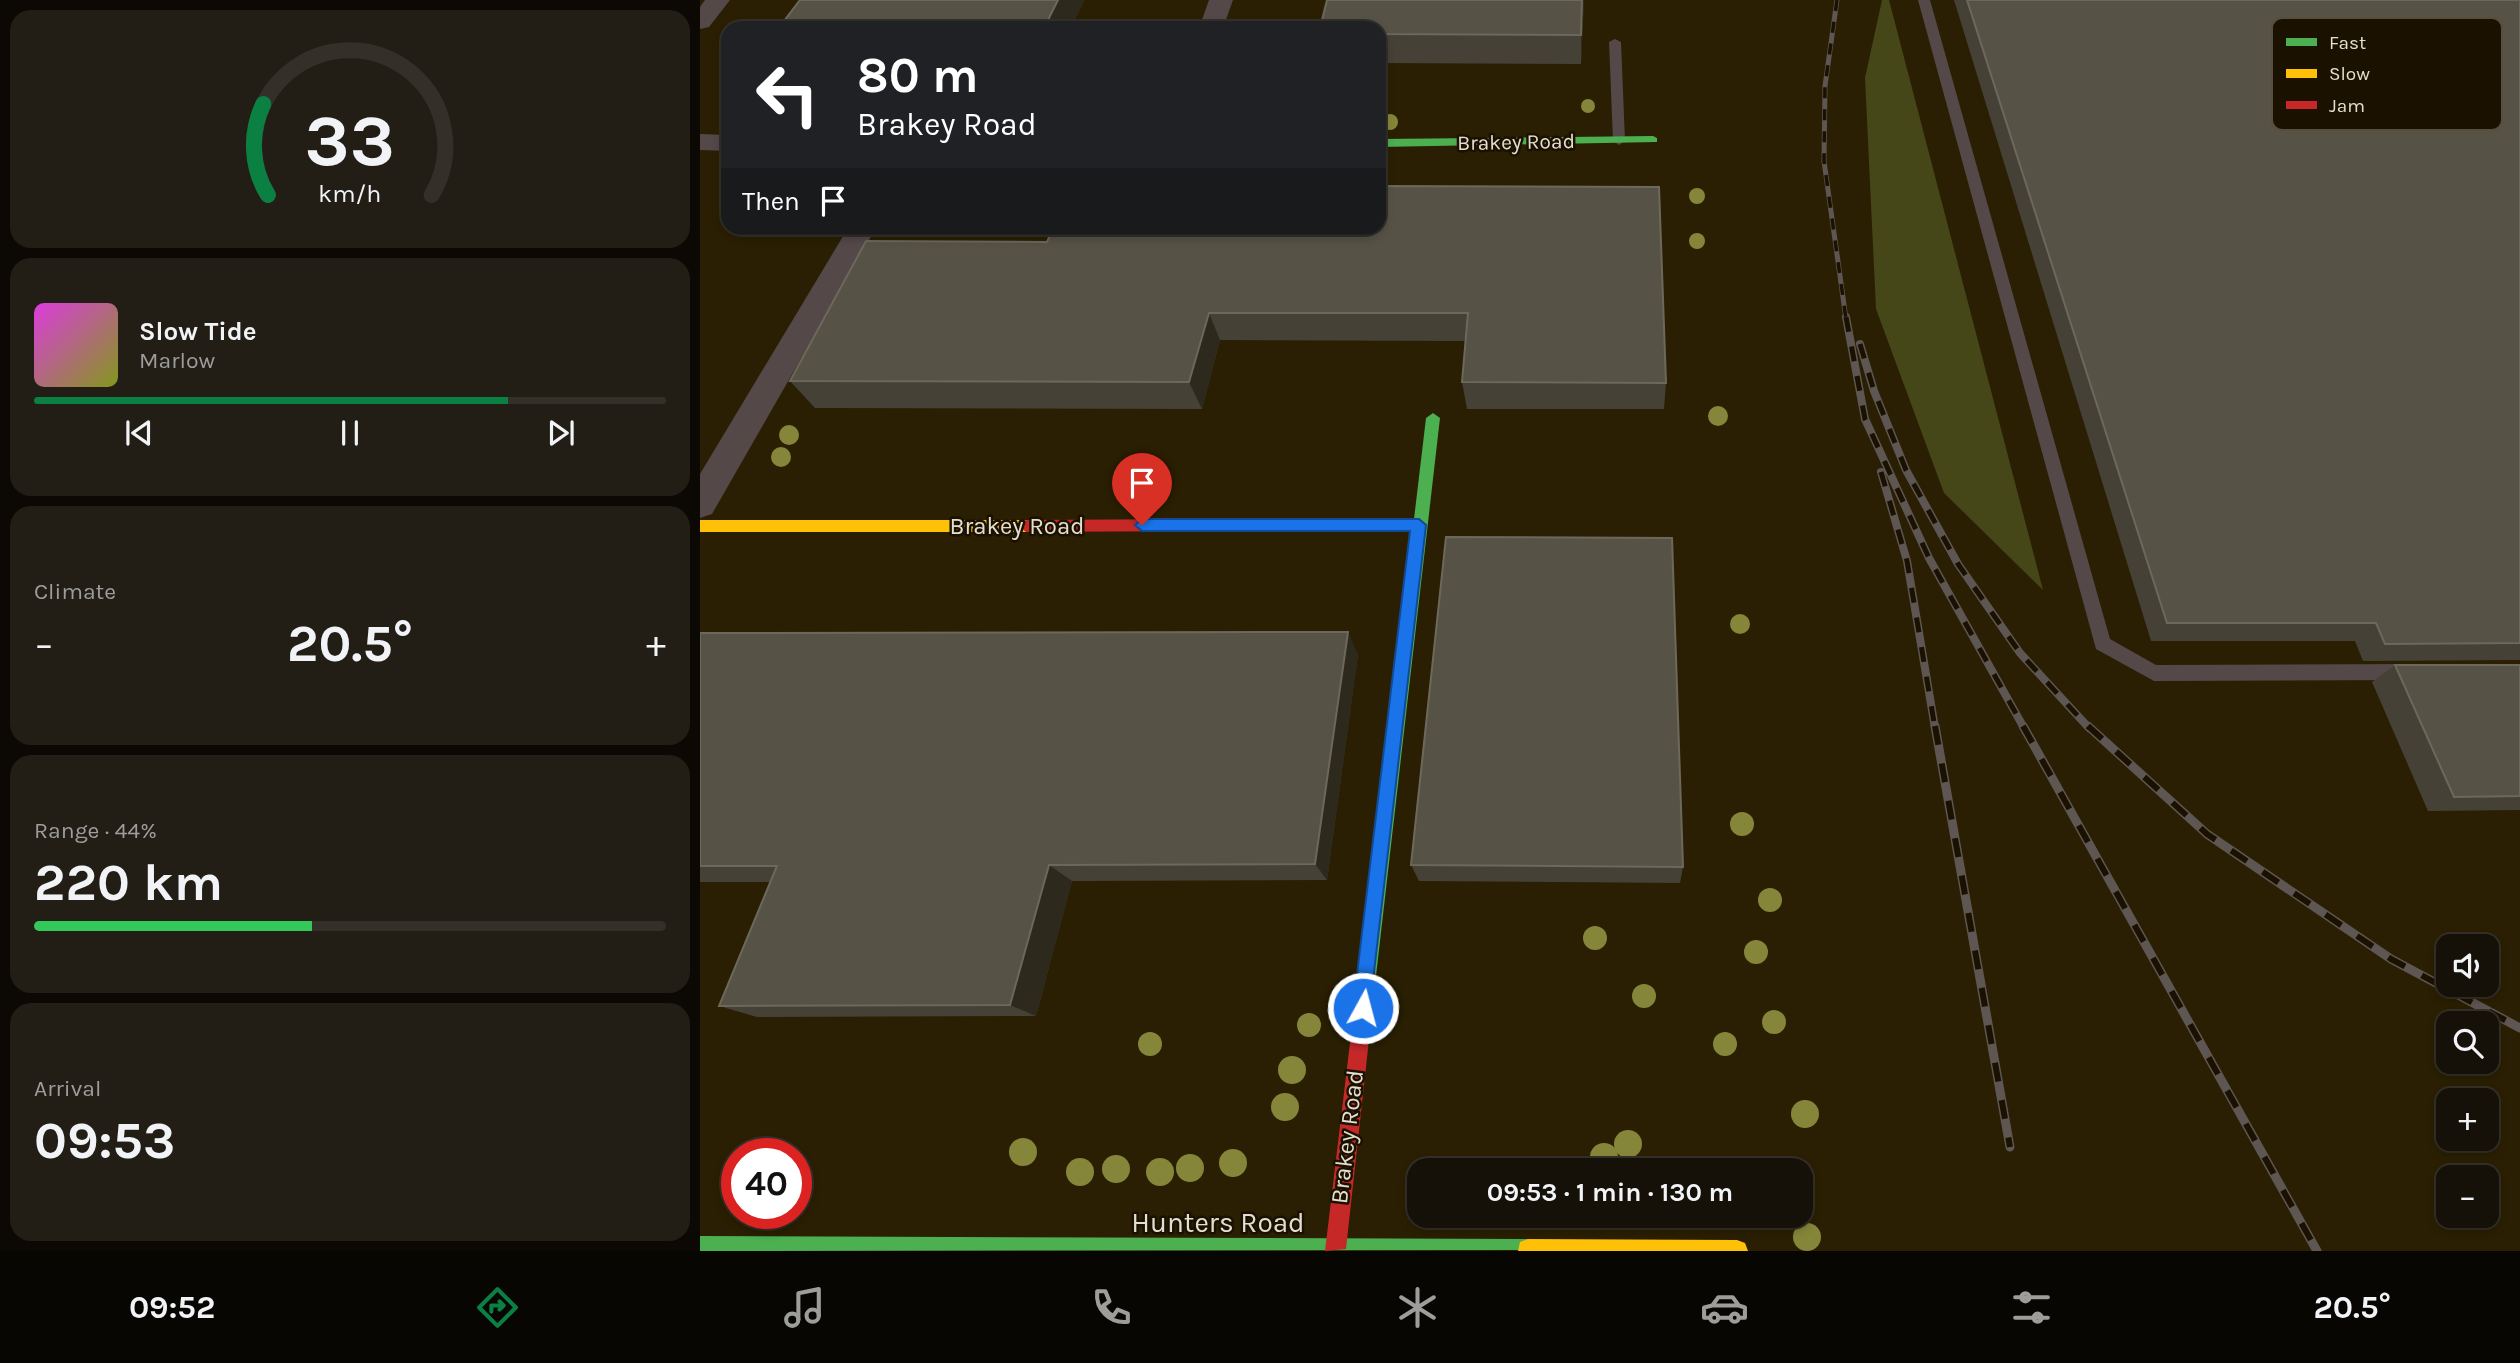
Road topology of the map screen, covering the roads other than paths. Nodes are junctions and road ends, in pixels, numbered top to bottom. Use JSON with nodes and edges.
{"nodes":[{"id":1,"x":718,"y":0,"type":"edge"},
{"id":2,"x":1220,"y":0,"type":"edge"},
{"id":3,"x":1924,"y":0,"type":"edge"},
{"id":4,"x":1213,"y":21,"type":"edge"},
{"id":5,"x":700,"y":22,"type":"edge"},
{"id":6,"x":1615,"y":42,"type":"dead end"},
{"id":7,"x":1653,"y":140,"type":"dead end"},
{"id":8,"x":1619,"y":141,"type":"junction"},
{"id":9,"x":700,"y":142,"type":"edge"},
{"id":10,"x":721,"y":143,"type":"edge"},
{"id":11,"x":1386,"y":143,"type":"edge"},
{"id":12,"x":858,"y":235,"type":"edge"},
{"id":13,"x":1433,"y":418,"type":"dead end"},
{"id":14,"x":700,"y":504,"type":"edge"},
{"id":15,"x":1419,"y":525,"type":"junction"},
{"id":16,"x":700,"y":526,"type":"edge"},
{"id":17,"x":2425,"y":671,"type":"edge"},
{"id":18,"x":700,"y":1247,"type":"edge"},
{"id":19,"x":897,"y":1249,"type":"edge"},
{"id":20,"x":1335,"y":1249,"type":"junction"},
{"id":21,"x":1737,"y":1251,"type":"edge"}],
"edges":[{"from":1,"to":5,"type":"street"},
{"from":2,"to":4,"type":"street"},
{"from":3,"to":17,"type":"lane"},
{"from":6,"to":8,"type":"lane"},
{"from":7,"to":8,"type":"street","name":"Brakey Road"},
{"from":8,"to":11,"type":"street","name":"Brakey Road"},
{"from":9,"to":10,"type":"street"},
{"from":12,"to":14,"type":"street"},
{"from":13,"to":15,"type":"street","name":"Brakey Road"},
{"from":15,"to":16,"type":"street","name":"Brakey Road"},
{"from":15,"to":20,"type":"street","name":"Brakey Road"},
{"from":18,"to":19,"type":"street","name":"Hunters Road"},
{"from":19,"to":20,"type":"street","name":"Hunters Road"},
{"from":20,"to":21,"type":"street","name":"Hunters Road"}]}
